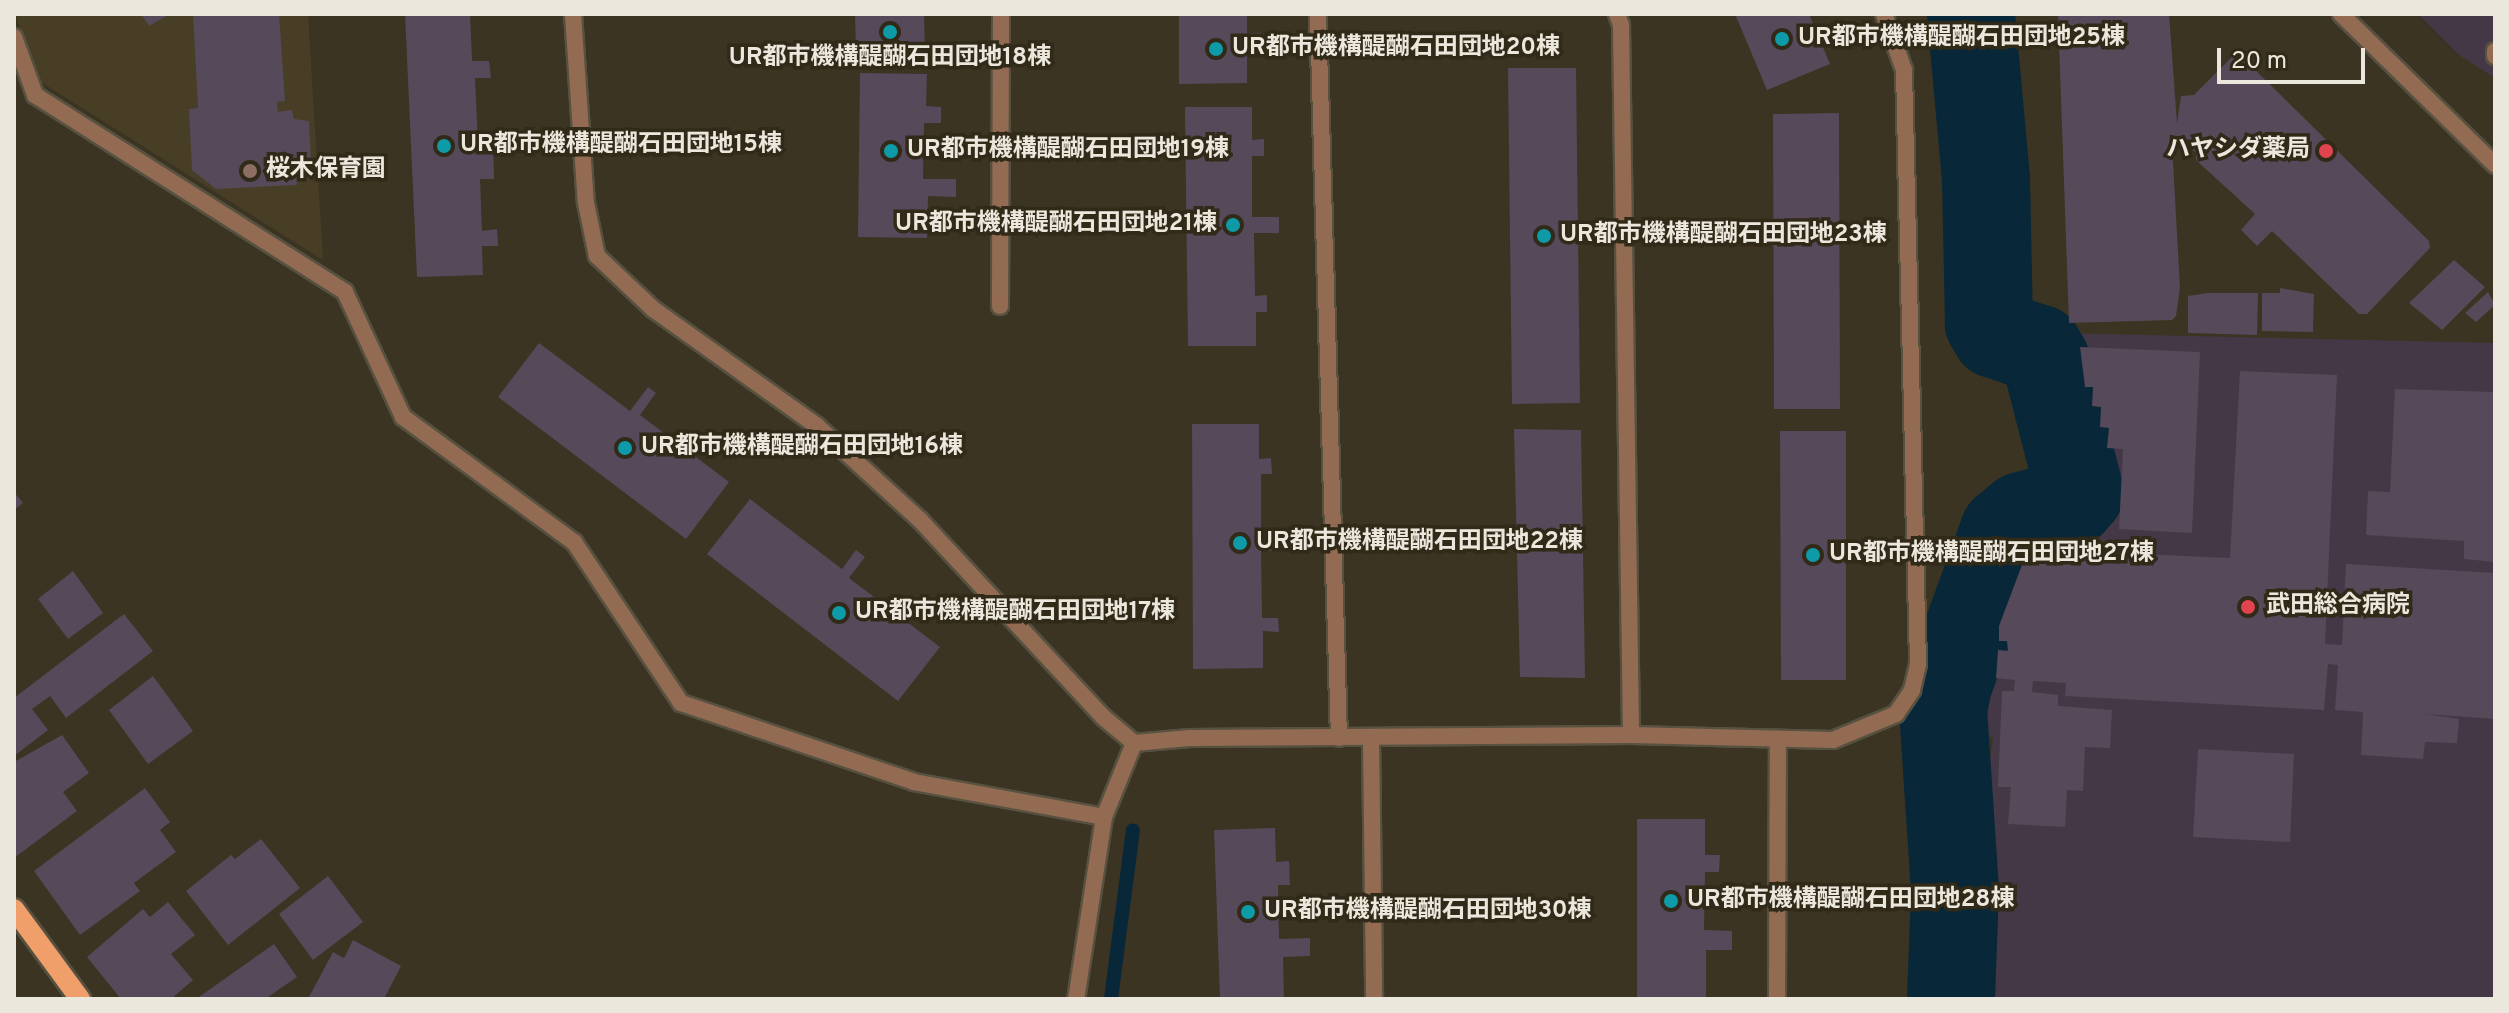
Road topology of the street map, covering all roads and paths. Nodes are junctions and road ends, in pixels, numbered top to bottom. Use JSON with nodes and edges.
{"nodes":[{"id":1,"x":573,"y":14,"type":"edge"},
{"id":2,"x":1001,"y":14,"type":"edge"},
{"id":3,"x":1318,"y":14,"type":"edge"},
{"id":4,"x":1617,"y":14,"type":"edge"},
{"id":5,"x":1884,"y":14,"type":"edge"},
{"id":6,"x":2341,"y":14,"type":"edge"},
{"id":7,"x":14,"y":37,"type":"edge"},
{"id":8,"x":2495,"y":165,"type":"edge"},
{"id":9,"x":1000,"y":306,"type":"dead end"},
{"id":10,"x":1631,"y":735,"type":"junction"},
{"id":11,"x":1339,"y":738,"type":"junction"},
{"id":12,"x":1371,"y":738,"type":"junction"},
{"id":13,"x":1778,"y":739,"type":"junction"},
{"id":14,"x":1134,"y":743,"type":"junction"},
{"id":15,"x":1104,"y":817,"type":"junction"},
{"id":16,"x":14,"y":909,"type":"edge"},
{"id":17,"x":80,"y":999,"type":"edge"},
{"id":18,"x":1076,"y":999,"type":"edge"},
{"id":19,"x":1374,"y":999,"type":"edge"},
{"id":20,"x":1777,"y":999,"type":"edge"}],
"edges":[{"from":1,"to":14,"type":"street"},
{"from":2,"to":9,"type":"street"},
{"from":3,"to":11,"type":"street"},
{"from":4,"to":10,"type":"street"},
{"from":5,"to":13,"type":"street"},
{"from":6,"to":8,"type":"street"},
{"from":7,"to":15,"type":"street"},
{"from":10,"to":12,"type":"street"},
{"from":10,"to":13,"type":"street"},
{"from":11,"to":12,"type":"street"},
{"from":11,"to":14,"type":"street"},
{"from":12,"to":19,"type":"street"},
{"from":13,"to":20,"type":"street"},
{"from":14,"to":15,"type":"street"},
{"from":15,"to":18,"type":"street"},
{"from":16,"to":17,"type":"main road"}]}
